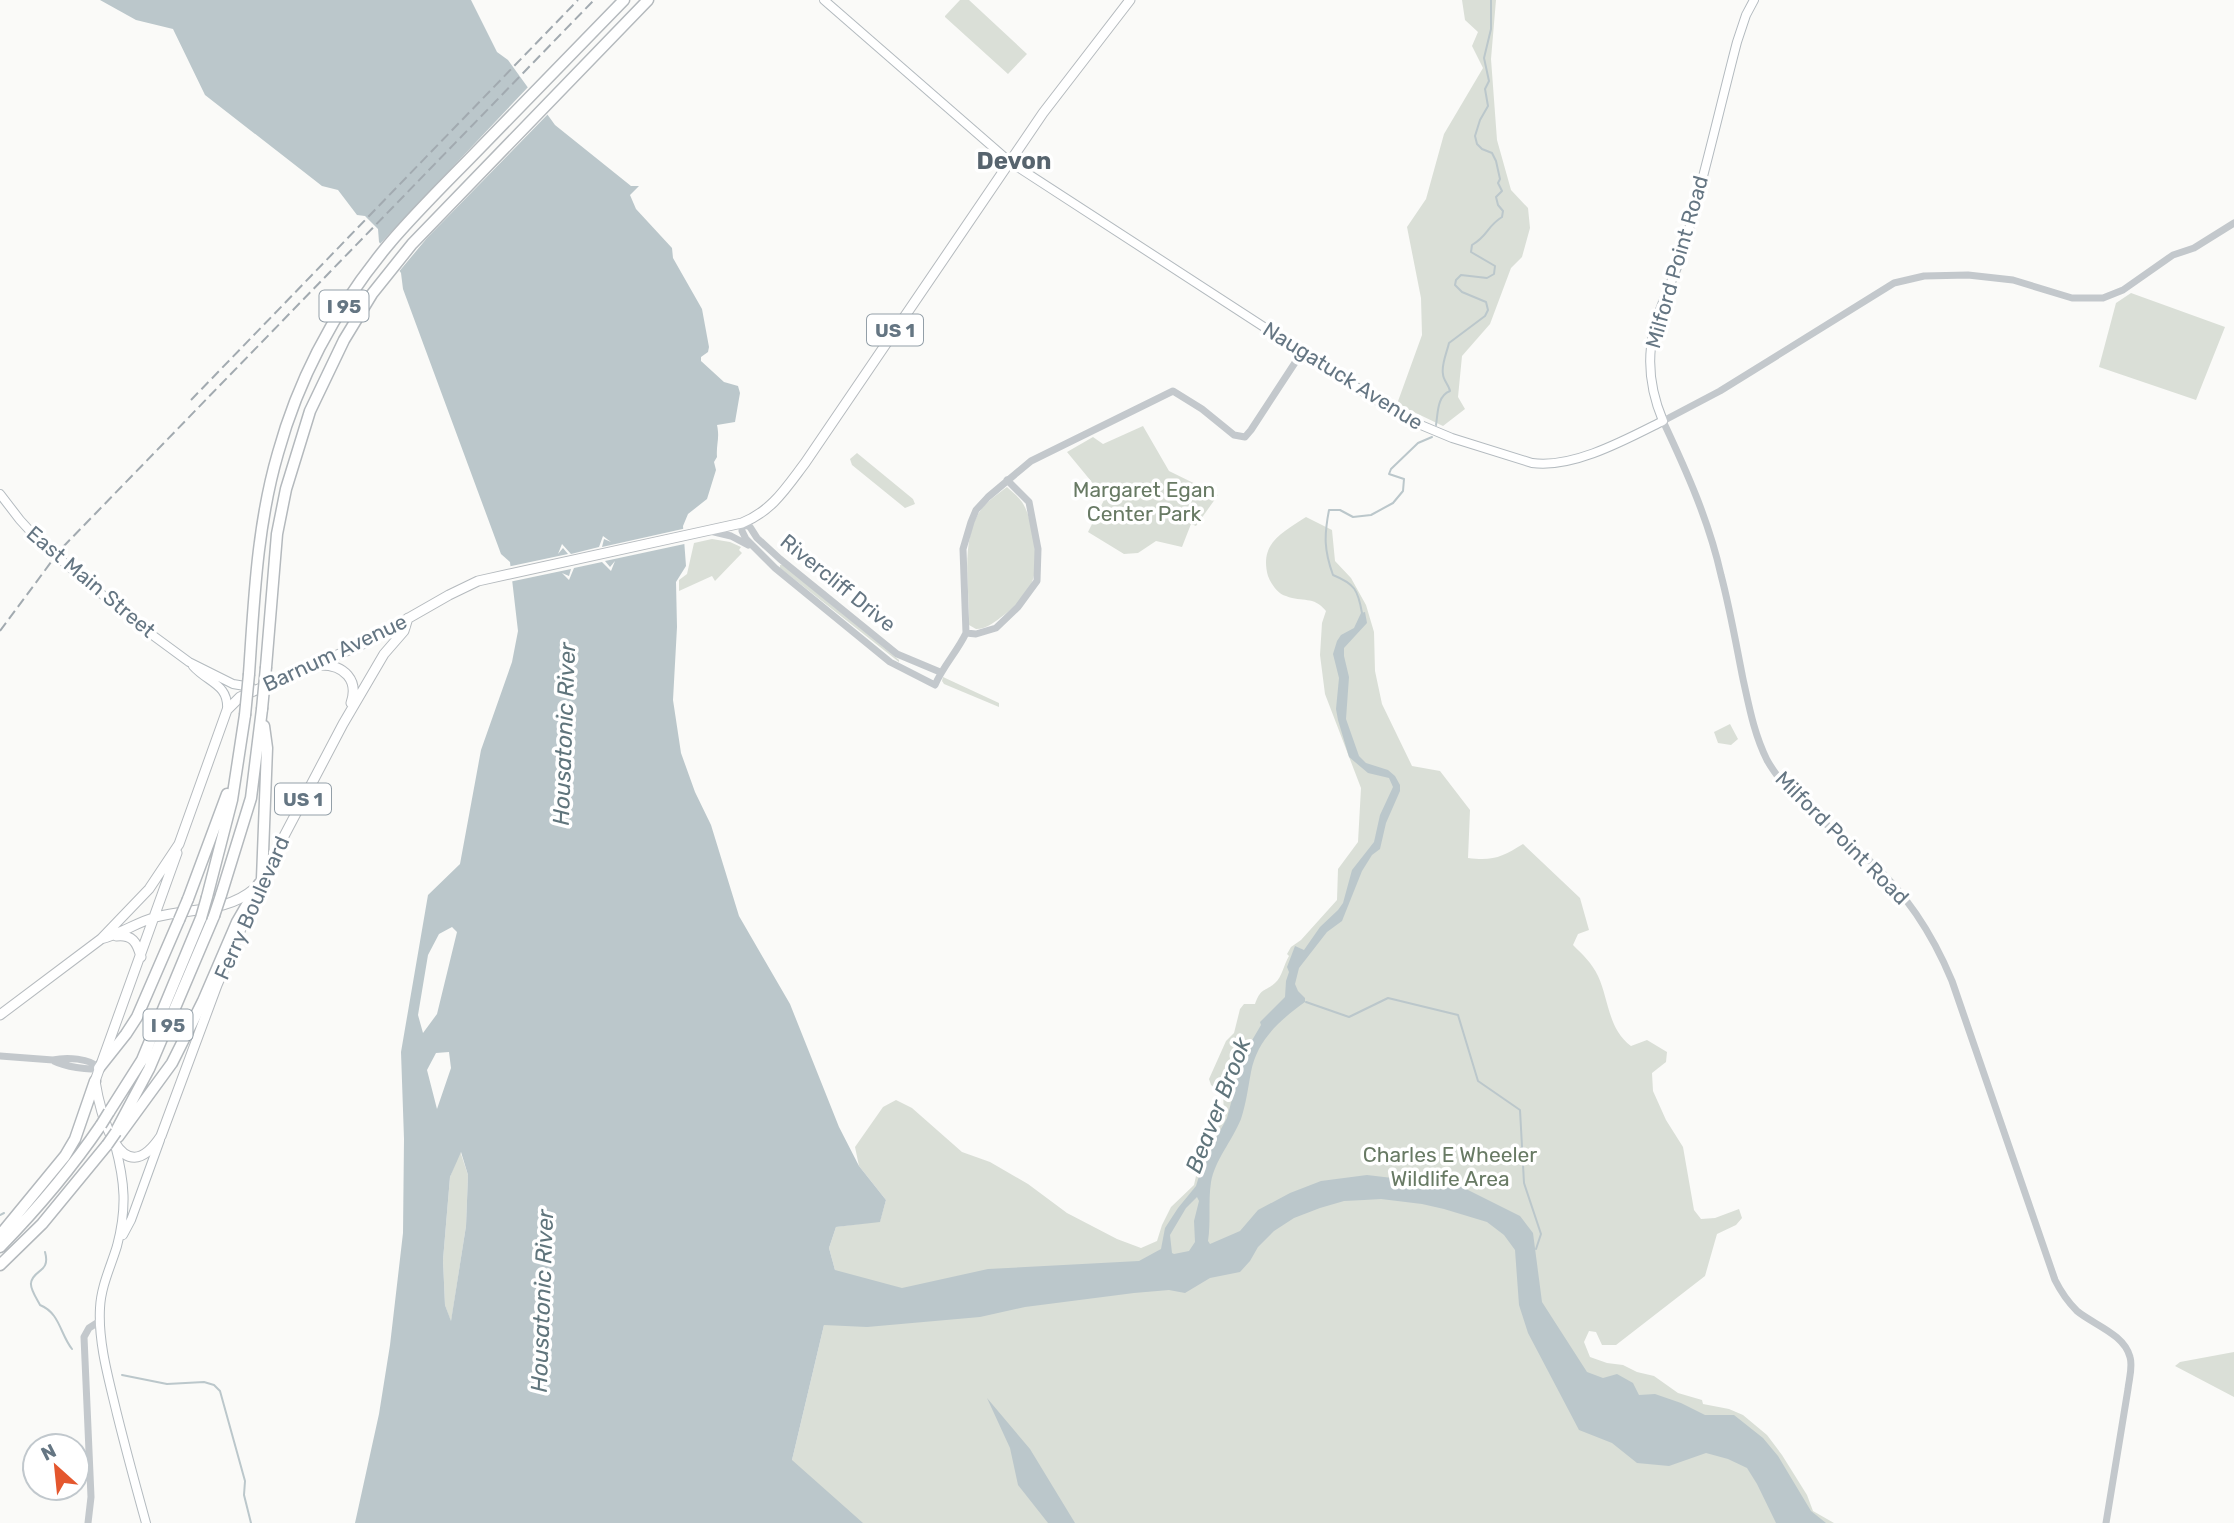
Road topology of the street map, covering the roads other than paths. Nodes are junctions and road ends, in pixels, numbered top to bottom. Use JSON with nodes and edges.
{"nodes":[{"id":1,"x":624,"y":0,"type":"edge"},
{"id":2,"x":648,"y":0,"type":"edge"},
{"id":3,"x":824,"y":0,"type":"edge"},
{"id":4,"x":1130,"y":0,"type":"edge"},
{"id":5,"x":1754,"y":0,"type":"edge"},
{"id":6,"x":1010,"y":162,"type":"junction"},
{"id":7,"x":2234,"y":223,"type":"edge"},
{"id":8,"x":1302,"y":352,"type":"junction"},
{"id":9,"x":1663,"y":421,"type":"junction"},
{"id":10,"x":1007,"y":480,"type":"junction"},
{"id":11,"x":0,"y":494,"type":"edge"},
{"id":12,"x":742,"y":523,"type":"junction"},
{"id":13,"x":705,"y":532,"type":"junction"},
{"id":14,"x":752,"y":547,"type":"junction"},
{"id":15,"x":408,"y":618,"type":"junction"},
{"id":16,"x":966,"y":633,"type":"junction"},
{"id":17,"x":905,"y":658,"type":"junction"},
{"id":18,"x":188,"y":662,"type":"junction"},
{"id":19,"x":316,"y":665,"type":"junction"},
{"id":20,"x":899,"y":667,"type":"junction"},
{"id":21,"x":940,"y":672,"type":"junction"},
{"id":22,"x":267,"y":685,"type":"junction"},
{"id":23,"x":261,"y":709,"type":"junction"},
{"id":24,"x":228,"y":710,"type":"junction"},
{"id":25,"x":348,"y":715,"type":"junction"},
{"id":26,"x":238,"y":765,"type":"junction"},
{"id":27,"x":179,"y":844,"type":"junction"},
{"id":28,"x":176,"y":858,"type":"junction"},
{"id":29,"x":260,"y":881,"type":"junction"},
{"id":30,"x":179,"y":916,"type":"junction"},
{"id":31,"x":155,"y":917,"type":"junction"},
{"id":32,"x":114,"y":936,"type":"junction"},
{"id":33,"x":101,"y":939,"type":"junction"},
{"id":34,"x":141,"y":957,"type":"junction"},
{"id":35,"x":0,"y":1015,"type":"edge"},
{"id":36,"x":0,"y":1050,"type":"edge"},
{"id":37,"x":0,"y":1056,"type":"edge"},
{"id":38,"x":12,"y":1057,"type":"junction"},
{"id":39,"x":99,"y":1068,"type":"junction"},
{"id":40,"x":95,"y":1081,"type":"junction"},
{"id":41,"x":161,"y":1136,"type":"junction"},
{"id":42,"x":113,"y":1142,"type":"junction"},
{"id":43,"x":0,"y":1236,"type":"edge"},
{"id":44,"x":0,"y":1247,"type":"edge"},
{"id":45,"x":116,"y":1247,"type":"junction"},
{"id":46,"x":0,"y":1265,"type":"edge"},
{"id":47,"x":100,"y":1321,"type":"junction"},
{"id":48,"x":101,"y":1334,"type":"junction"},
{"id":49,"x":84,"y":1340,"type":"junction"},
{"id":50,"x":88,"y":1523,"type":"edge"},
{"id":51,"x":146,"y":1523,"type":"edge"},
{"id":52,"x":2106,"y":1523,"type":"edge"}],
"edges":[{"from":1,"to":26,"type":"highway","number":"I 95","bridge":true},
{"from":2,"to":23,"type":"highway","number":"I 95","bridge":true},
{"from":3,"to":6,"type":"main road","name":"Naugatuck Avenue"},
{"from":4,"to":6,"type":"main road","number":"US 1"},
{"from":5,"to":9,"type":"main road","name":"Milford Point Road"},
{"from":6,"to":8,"type":"main road","name":"Naugatuck Avenue"},
{"from":6,"to":12,"type":"main road","number":"US 1"},
{"from":7,"to":9,"type":"street","name":"Naugatuck Avenue"},
{"from":8,"to":9,"type":"main road","name":"Naugatuck Avenue"},
{"from":8,"to":10,"type":"street"},
{"from":9,"to":52,"type":"street","name":"Milford Point Road"},
{"from":10,"to":16,"type":"street"},
{"from":10,"to":16,"type":"street"},
{"from":11,"to":18,"type":"main road","name":"East Main Street"},
{"from":12,"to":13,"type":"main road","number":"US 1"},
{"from":12,"to":14,"type":"street","name":"Rivercliff Drive"},
{"from":12,"to":17,"type":"street","name":"Rivercliff Drive"},
{"from":13,"to":14,"type":"street","name":"Rivercliff Drive"},
{"from":13,"to":15,"type":"main road","name":"Barnum Avenue","number":"US 1"},
{"from":14,"to":20,"type":"street","name":"Rivercliff Drive"},
{"from":15,"to":19,"type":"main road","name":"Barnum Avenue","number":"US 1"},
{"from":15,"to":25,"type":"main road","name":"Ferry Boulevard","number":"US 1"},
{"from":16,"to":21,"type":"street"},
{"from":17,"to":20,"type":"street","name":"Rivercliff Drive"},
{"from":17,"to":21,"type":"street","name":"Rivercliff Drive"},
{"from":18,"to":22,"type":"main road","name":"East Main Street"},
{"from":18,"to":24,"type":"main road","name":"East Main Street"},
{"from":19,"to":22,"type":"main road","name":"Barnum Avenue","number":"US 1"},
{"from":19,"to":25,"type":"main road"},
{"from":20,"to":21,"type":"street","name":"Rivercliff Drive"},
{"from":22,"to":24,"type":"main road","name":"Barnum Avenue","number":"US 1"},
{"from":23,"to":29,"type":"highway"},
{"from":23,"to":42,"type":"highway","number":"I 95","bridge":true},
{"from":24,"to":27,"type":"main road","number":"US 1"},
{"from":25,"to":29,"type":"main road","name":"Ferry Boulevard","number":"US 1"},
{"from":26,"to":30,"type":"highway","bridge":true},
{"from":26,"to":44,"type":"highway","number":"I 95","bridge":true},
{"from":27,"to":28,"type":"main road"},
{"from":27,"to":33,"type":"main road","number":"US 1"},
{"from":28,"to":30,"type":"main road"},
{"from":28,"to":31,"type":"main road"},
{"from":29,"to":30,"type":"main road","number":"US 1"},
{"from":29,"to":41,"type":"main road","name":"Ferry Boulevard"},
{"from":29,"to":42,"type":"highway"},
{"from":30,"to":31,"type":"main road","number":"US 1"},
{"from":30,"to":39,"type":"highway"},
{"from":31,"to":32,"type":"main road","number":"US 1"},
{"from":31,"to":34,"type":"main road"},
{"from":32,"to":33,"type":"main road","number":"US 1"},
{"from":32,"to":34,"type":"main road"},
{"from":33,"to":35,"type":"main road","number":"US 1"},
{"from":34,"to":39,"type":"main road"},
{"from":36,"to":38,"type":"street"},
{"from":37,"to":38,"type":"street"},
{"from":38,"to":39,"type":"street"},
{"from":39,"to":40,"type":"main road"},
{"from":40,"to":42,"type":"main road","name":"Ferry Boulevard"},
{"from":40,"to":43,"type":"highway"},
{"from":41,"to":42,"type":"main road"},
{"from":41,"to":45,"type":"main road","name":"Ferry Boulevard"},
{"from":42,"to":45,"type":"main road","name":"Ferry Boulevard"},
{"from":42,"to":46,"type":"highway","number":"I 95"},
{"from":45,"to":47,"type":"main road","name":"Ferry Boulevard"},
{"from":47,"to":48,"type":"main road","name":"Ferry Boulevard"},
{"from":47,"to":49,"type":"street"},
{"from":48,"to":49,"type":"street"},
{"from":48,"to":51,"type":"main road","name":"Ferry Boulevard"},
{"from":49,"to":50,"type":"street"}]}
